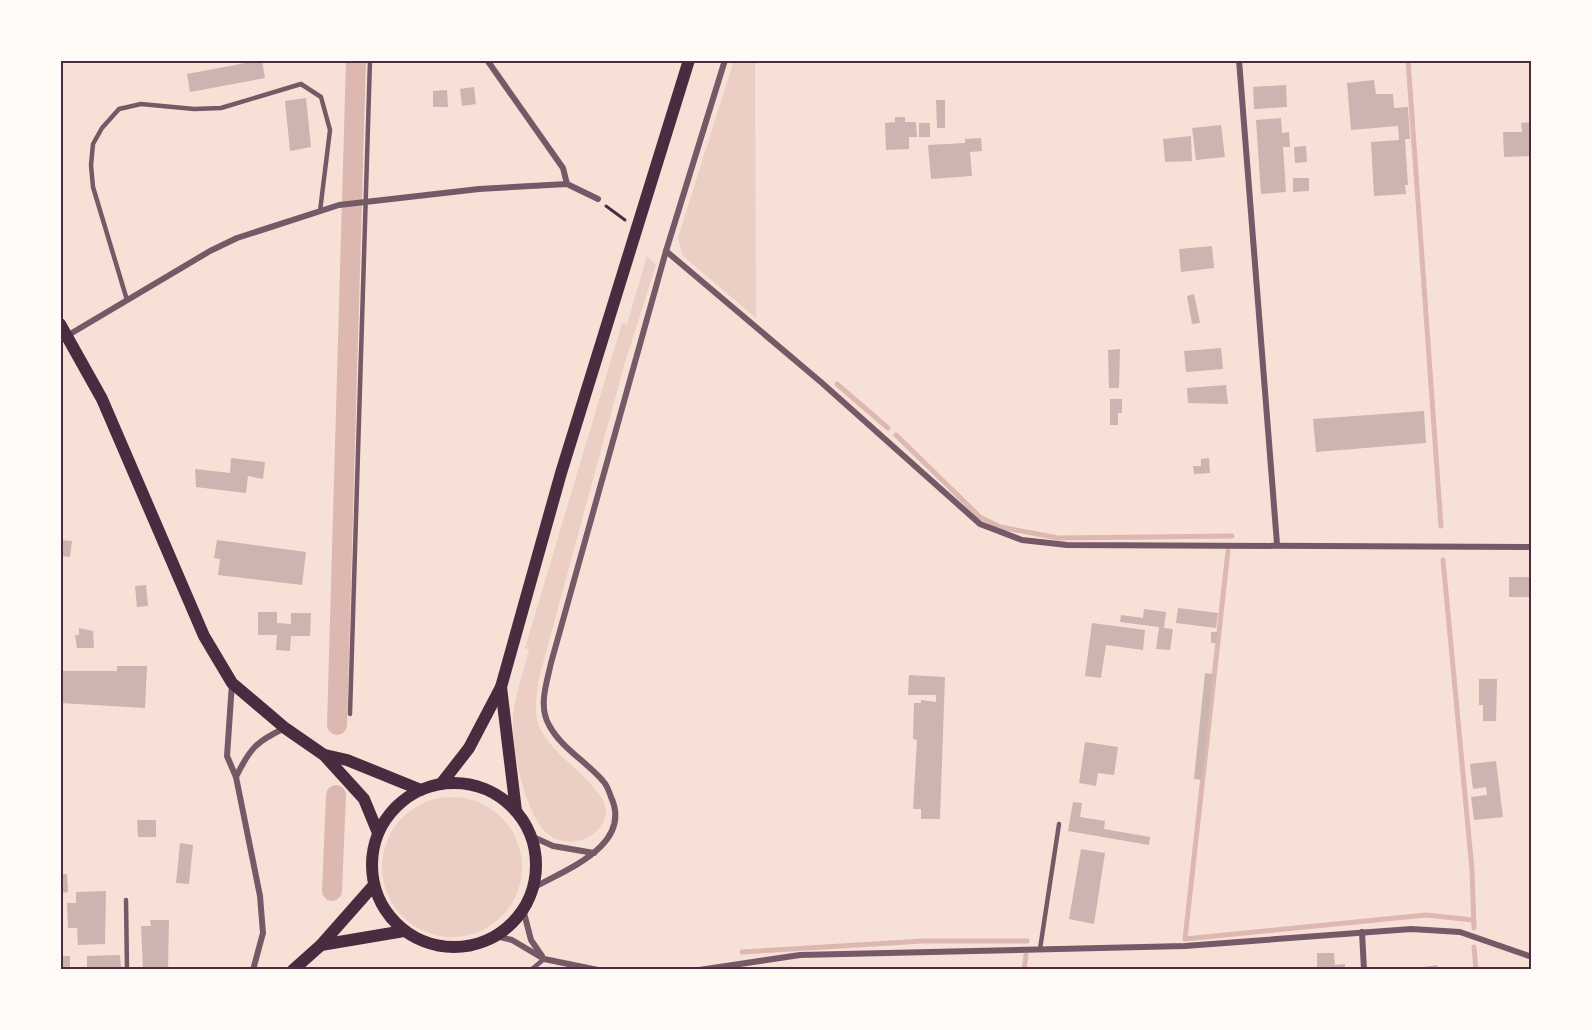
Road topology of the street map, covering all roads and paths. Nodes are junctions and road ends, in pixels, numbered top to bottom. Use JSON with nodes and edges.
{"nodes":[{"id":1,"x":370,"y":60,"type":"edge"},
{"id":2,"x":487,"y":60,"type":"edge"},
{"id":3,"x":689,"y":60,"type":"edge"},
{"id":4,"x":725,"y":60,"type":"edge"},
{"id":5,"x":1239,"y":60,"type":"edge"},
{"id":6,"x":567,"y":184,"type":"junction"},
{"id":7,"x":598,"y":199,"type":"dead end"},
{"id":8,"x":367,"y":202,"type":"junction"},
{"id":9,"x":320,"y":211,"type":"junction"},
{"id":10,"x":666,"y":251,"type":"junction"},
{"id":11,"x":127,"y":300,"type":"junction"},
{"id":12,"x":62,"y":333,"type":"edge"},
{"id":13,"x":1277,"y":544,"type":"junction"},
{"id":14,"x":1532,"y":547,"type":"edge"},
{"id":15,"x":232,"y":683,"type":"junction"},
{"id":16,"x":501,"y":687,"type":"junction"},
{"id":17,"x":350,"y":714,"type":"dead end"},
{"id":18,"x":285,"y":728,"type":"junction"},
{"id":19,"x":324,"y":755,"type":"junction"},
{"id":20,"x":236,"y":777,"type":"junction"},
{"id":21,"x":441,"y":784,"type":"junction"},
{"id":22,"x":421,"y":790,"type":"junction"},
{"id":23,"x":516,"y":811,"type":"junction"},
{"id":24,"x":1059,"y":824,"type":"dead end"},
{"id":25,"x":378,"y":833,"type":"junction"},
{"id":26,"x":531,"y":836,"type":"junction"},
{"id":27,"x":594,"y":853,"type":"junction"},
{"id":28,"x":374,"y":885,"type":"junction"},
{"id":29,"x":534,"y":886,"type":"junction"},
{"id":30,"x":126,"y":900,"type":"dead end"},
{"id":31,"x":523,"y":909,"type":"junction"},
{"id":32,"x":404,"y":931,"type":"junction"},
{"id":33,"x":1362,"y":932,"type":"junction"},
{"id":34,"x":496,"y":936,"type":"junction"},
{"id":35,"x":321,"y":945,"type":"junction"},
{"id":36,"x":1040,"y":950,"type":"junction"},
{"id":37,"x":1532,"y":957,"type":"edge"},
{"id":38,"x":544,"y":959,"type":"junction"},
{"id":39,"x":127,"y":970,"type":"edge"},
{"id":40,"x":253,"y":970,"type":"edge"},
{"id":41,"x":293,"y":970,"type":"edge"},
{"id":42,"x":531,"y":970,"type":"edge"},
{"id":43,"x":598,"y":970,"type":"edge"},
{"id":44,"x":699,"y":970,"type":"edge"},
{"id":45,"x":1364,"y":970,"type":"edge"}],
"edges":[{"from":1,"to":8,"type":"lane"},
{"from":2,"to":6,"type":"street"},
{"from":3,"to":16,"type":"main road"},
{"from":4,"to":10,"type":"street"},
{"from":5,"to":13,"type":"street"},
{"from":6,"to":7,"type":"street"},
{"from":6,"to":8,"type":"street"},
{"from":8,"to":9,"type":"street"},
{"from":8,"to":17,"type":"lane"},
{"from":9,"to":11,"type":"street"},
{"from":9,"to":11,"type":"lane"},
{"from":10,"to":13,"type":"street"},
{"from":10,"to":27,"type":"street"},
{"from":11,"to":12,"type":"street"},
{"from":12,"to":15,"type":"main road"},
{"from":13,"to":14,"type":"street"},
{"from":15,"to":18,"type":"main road"},
{"from":15,"to":20,"type":"street"},
{"from":16,"to":21,"type":"main road"},
{"from":16,"to":23,"type":"main road"},
{"from":18,"to":19,"type":"main road"},
{"from":18,"to":20,"type":"street"},
{"from":19,"to":22,"type":"main road"},
{"from":19,"to":25,"type":"main road"},
{"from":20,"to":40,"type":"street"},
{"from":21,"to":22,"type":"main road"},
{"from":21,"to":23,"type":"main road"},
{"from":22,"to":25,"type":"main road"},
{"from":23,"to":26,"type":"main road"},
{"from":24,"to":36,"type":"lane"},
{"from":25,"to":28,"type":"main road"},
{"from":26,"to":27,"type":"street"},
{"from":26,"to":29,"type":"main road"},
{"from":27,"to":29,"type":"street"},
{"from":28,"to":32,"type":"main road"},
{"from":28,"to":35,"type":"main road"},
{"from":29,"to":31,"type":"main road"},
{"from":30,"to":39,"type":"lane"},
{"from":31,"to":34,"type":"main road"},
{"from":31,"to":38,"type":"street"},
{"from":32,"to":34,"type":"main road"},
{"from":32,"to":35,"type":"main road"},
{"from":33,"to":36,"type":"street"},
{"from":33,"to":37,"type":"street"},
{"from":33,"to":45,"type":"street"},
{"from":34,"to":38,"type":"street"},
{"from":35,"to":41,"type":"main road"},
{"from":36,"to":44,"type":"street"},
{"from":38,"to":42,"type":"lane"},
{"from":38,"to":43,"type":"street"}]}
